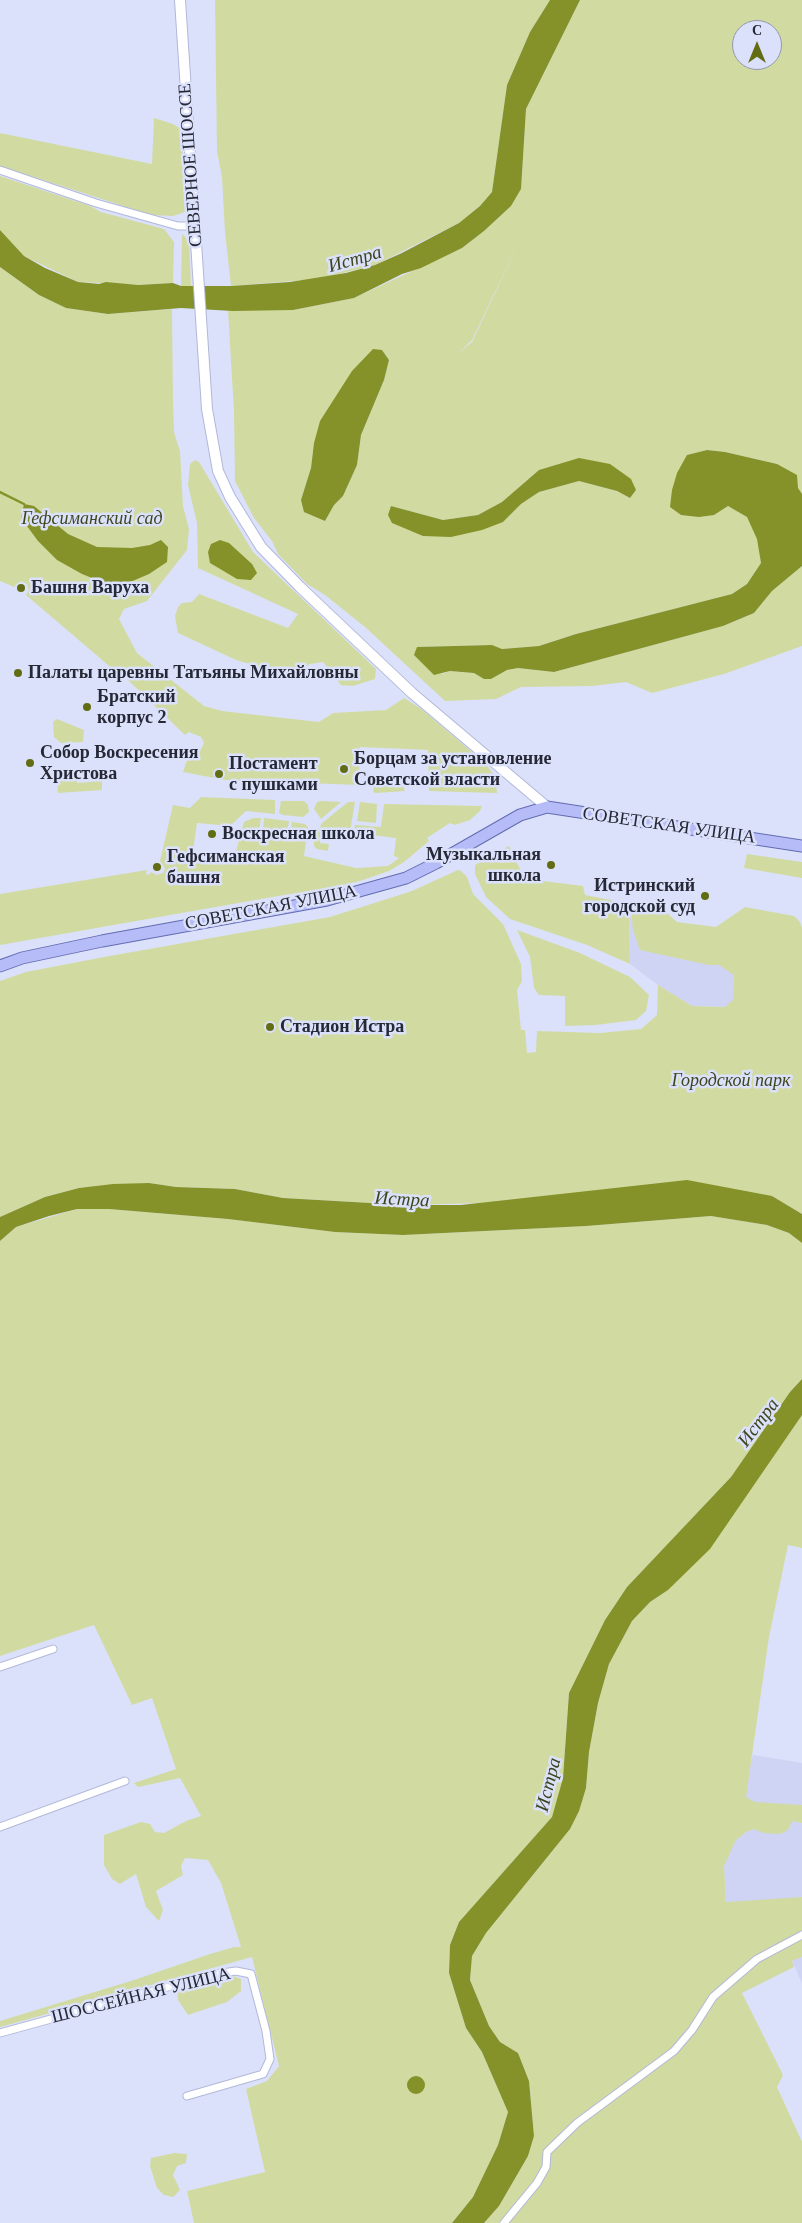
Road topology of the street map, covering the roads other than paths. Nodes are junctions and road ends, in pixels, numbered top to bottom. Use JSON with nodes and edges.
{"nodes":[{"id":1,"x":180,"y":0,"type":"edge"},
{"id":2,"x":0,"y":170,"type":"edge"},
{"id":3,"x":196,"y":226,"type":"junction"},
{"id":4,"x":547,"y":807,"type":"junction"},
{"id":5,"x":802,"y":846,"type":"edge"},
{"id":6,"x":0,"y":966,"type":"edge"},
{"id":7,"x":53,"y":1649,"type":"dead end"},
{"id":8,"x":0,"y":1667,"type":"edge"},
{"id":9,"x":125,"y":1781,"type":"dead end"},
{"id":10,"x":0,"y":1827,"type":"edge"},
{"id":11,"x":802,"y":1935,"type":"edge"},
{"id":12,"x":0,"y":2033,"type":"edge"},
{"id":13,"x":187,"y":2096,"type":"dead end"},
{"id":14,"x":504,"y":2223,"type":"edge"}],
"edges":[{"from":1,"to":3,"type":"main road","name":"СЕВЕРНОЕ ШОССЕ"},
{"from":2,"to":3,"type":"street"},
{"from":3,"to":4,"type":"main road","name":"СЕВЕРНОЕ ШОССЕ"},
{"from":4,"to":5,"type":"main road","name":"СОВЕТСКАЯ УЛИЦА"},
{"from":4,"to":6,"type":"main road","name":"СОВЕТСКАЯ УЛИЦА"},
{"from":7,"to":8,"type":"street"},
{"from":9,"to":10,"type":"street"},
{"from":11,"to":14,"type":"street"},
{"from":12,"to":13,"type":"street","name":"ШОССЕЙНАЯ УЛИЦА"}]}
